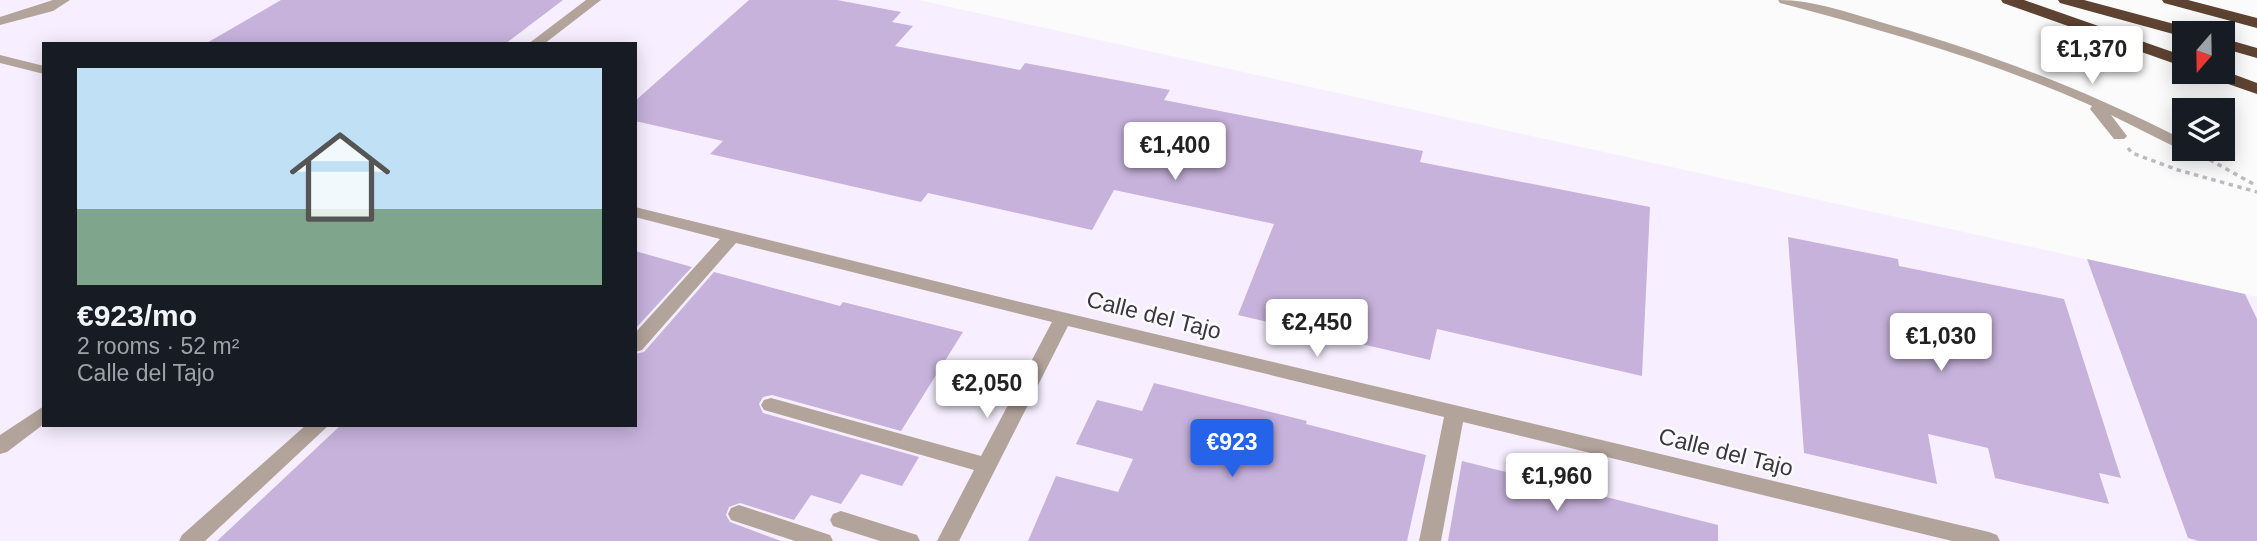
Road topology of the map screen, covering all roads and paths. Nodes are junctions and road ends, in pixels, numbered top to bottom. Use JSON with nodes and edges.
{"nodes":[{"id":1,"x":62,"y":0,"type":"edge"},
{"id":2,"x":594,"y":0,"type":"edge"},
{"id":3,"x":1785,"y":0,"type":"edge"},
{"id":4,"x":2010,"y":0,"type":"edge"},
{"id":5,"x":2066,"y":0,"type":"edge"},
{"id":6,"x":2170,"y":0,"type":"edge"},
{"id":7,"x":0,"y":22,"type":"edge"},
{"id":8,"x":2257,"y":23,"type":"edge"},
{"id":9,"x":2172,"y":29,"type":"edge"},
{"id":10,"x":538,"y":42,"type":"edge"},
{"id":11,"x":2235,"y":47,"type":"edge"},
{"id":12,"x":2257,"y":53,"type":"edge"},
{"id":13,"x":2172,"y":58,"type":"edge"},
{"id":14,"x":0,"y":60,"type":"edge"},
{"id":15,"x":42,"y":70,"type":"edge"},
{"id":16,"x":2030,"y":75,"type":"junction"},
{"id":17,"x":2235,"y":81,"type":"edge"},
{"id":18,"x":2257,"y":89,"type":"edge"},
{"id":19,"x":2119,"y":136,"type":"joint"},
{"id":20,"x":2172,"y":140,"type":"edge"},
{"id":21,"x":2212,"y":161,"type":"edge"},
{"id":22,"x":2257,"y":186,"type":"edge"},
{"id":23,"x":2257,"y":192,"type":"edge"},
{"id":24,"x":637,"y":213,"type":"edge"},
{"id":25,"x":731,"y":237,"type":"junction"},
{"id":26,"x":1063,"y":318,"type":"junction"},
{"id":27,"x":637,"y":343,"type":"edge"},
{"id":28,"x":771,"y":405,"type":"dead end"},
{"id":29,"x":1455,"y":412,"type":"junction"},
{"id":30,"x":42,"y":414,"type":"edge"},
{"id":31,"x":316,"y":427,"type":"edge"},
{"id":32,"x":0,"y":446,"type":"edge"},
{"id":33,"x":987,"y":466,"type":"junction"},
{"id":34,"x":739,"y":514,"type":"dead end"},
{"id":35,"x":841,"y":520,"type":"dead end"},
{"id":36,"x":190,"y":541,"type":"edge"},
{"id":37,"x":822,"y":541,"type":"edge"},
{"id":38,"x":908,"y":541,"type":"edge"},
{"id":39,"x":948,"y":541,"type":"edge"},
{"id":40,"x":1430,"y":541,"type":"edge"},
{"id":41,"x":1989,"y":541,"type":"edge"}],
"edges":[{"from":1,"to":7,"type":"street"},
{"from":2,"to":10,"type":"street"},
{"from":3,"to":16,"type":"street"},
{"from":4,"to":13,"type":"highway"},
{"from":5,"to":9,"type":"highway"},
{"from":6,"to":8,"type":"highway"},
{"from":11,"to":12,"type":"highway"},
{"from":14,"to":15,"type":"street"},
{"from":16,"to":19,"type":"street"},
{"from":16,"to":20,"type":"street"},
{"from":17,"to":18,"type":"highway"},
{"from":19,"to":23,"type":"path"},
{"from":21,"to":22,"type":"path"},
{"from":24,"to":25,"type":"street","name":"Calle del Tajo"},
{"from":25,"to":26,"type":"street","name":"Calle del Tajo"},
{"from":25,"to":27,"type":"street"},
{"from":26,"to":29,"type":"street","name":"Calle del Tajo"},
{"from":26,"to":33,"type":"street"},
{"from":28,"to":33,"type":"street"},
{"from":29,"to":40,"type":"street"},
{"from":29,"to":41,"type":"street","name":"Calle del Tajo"},
{"from":30,"to":32,"type":"street"},
{"from":31,"to":36,"type":"street"},
{"from":33,"to":39,"type":"street"},
{"from":34,"to":37,"type":"street"},
{"from":35,"to":38,"type":"street"}]}
